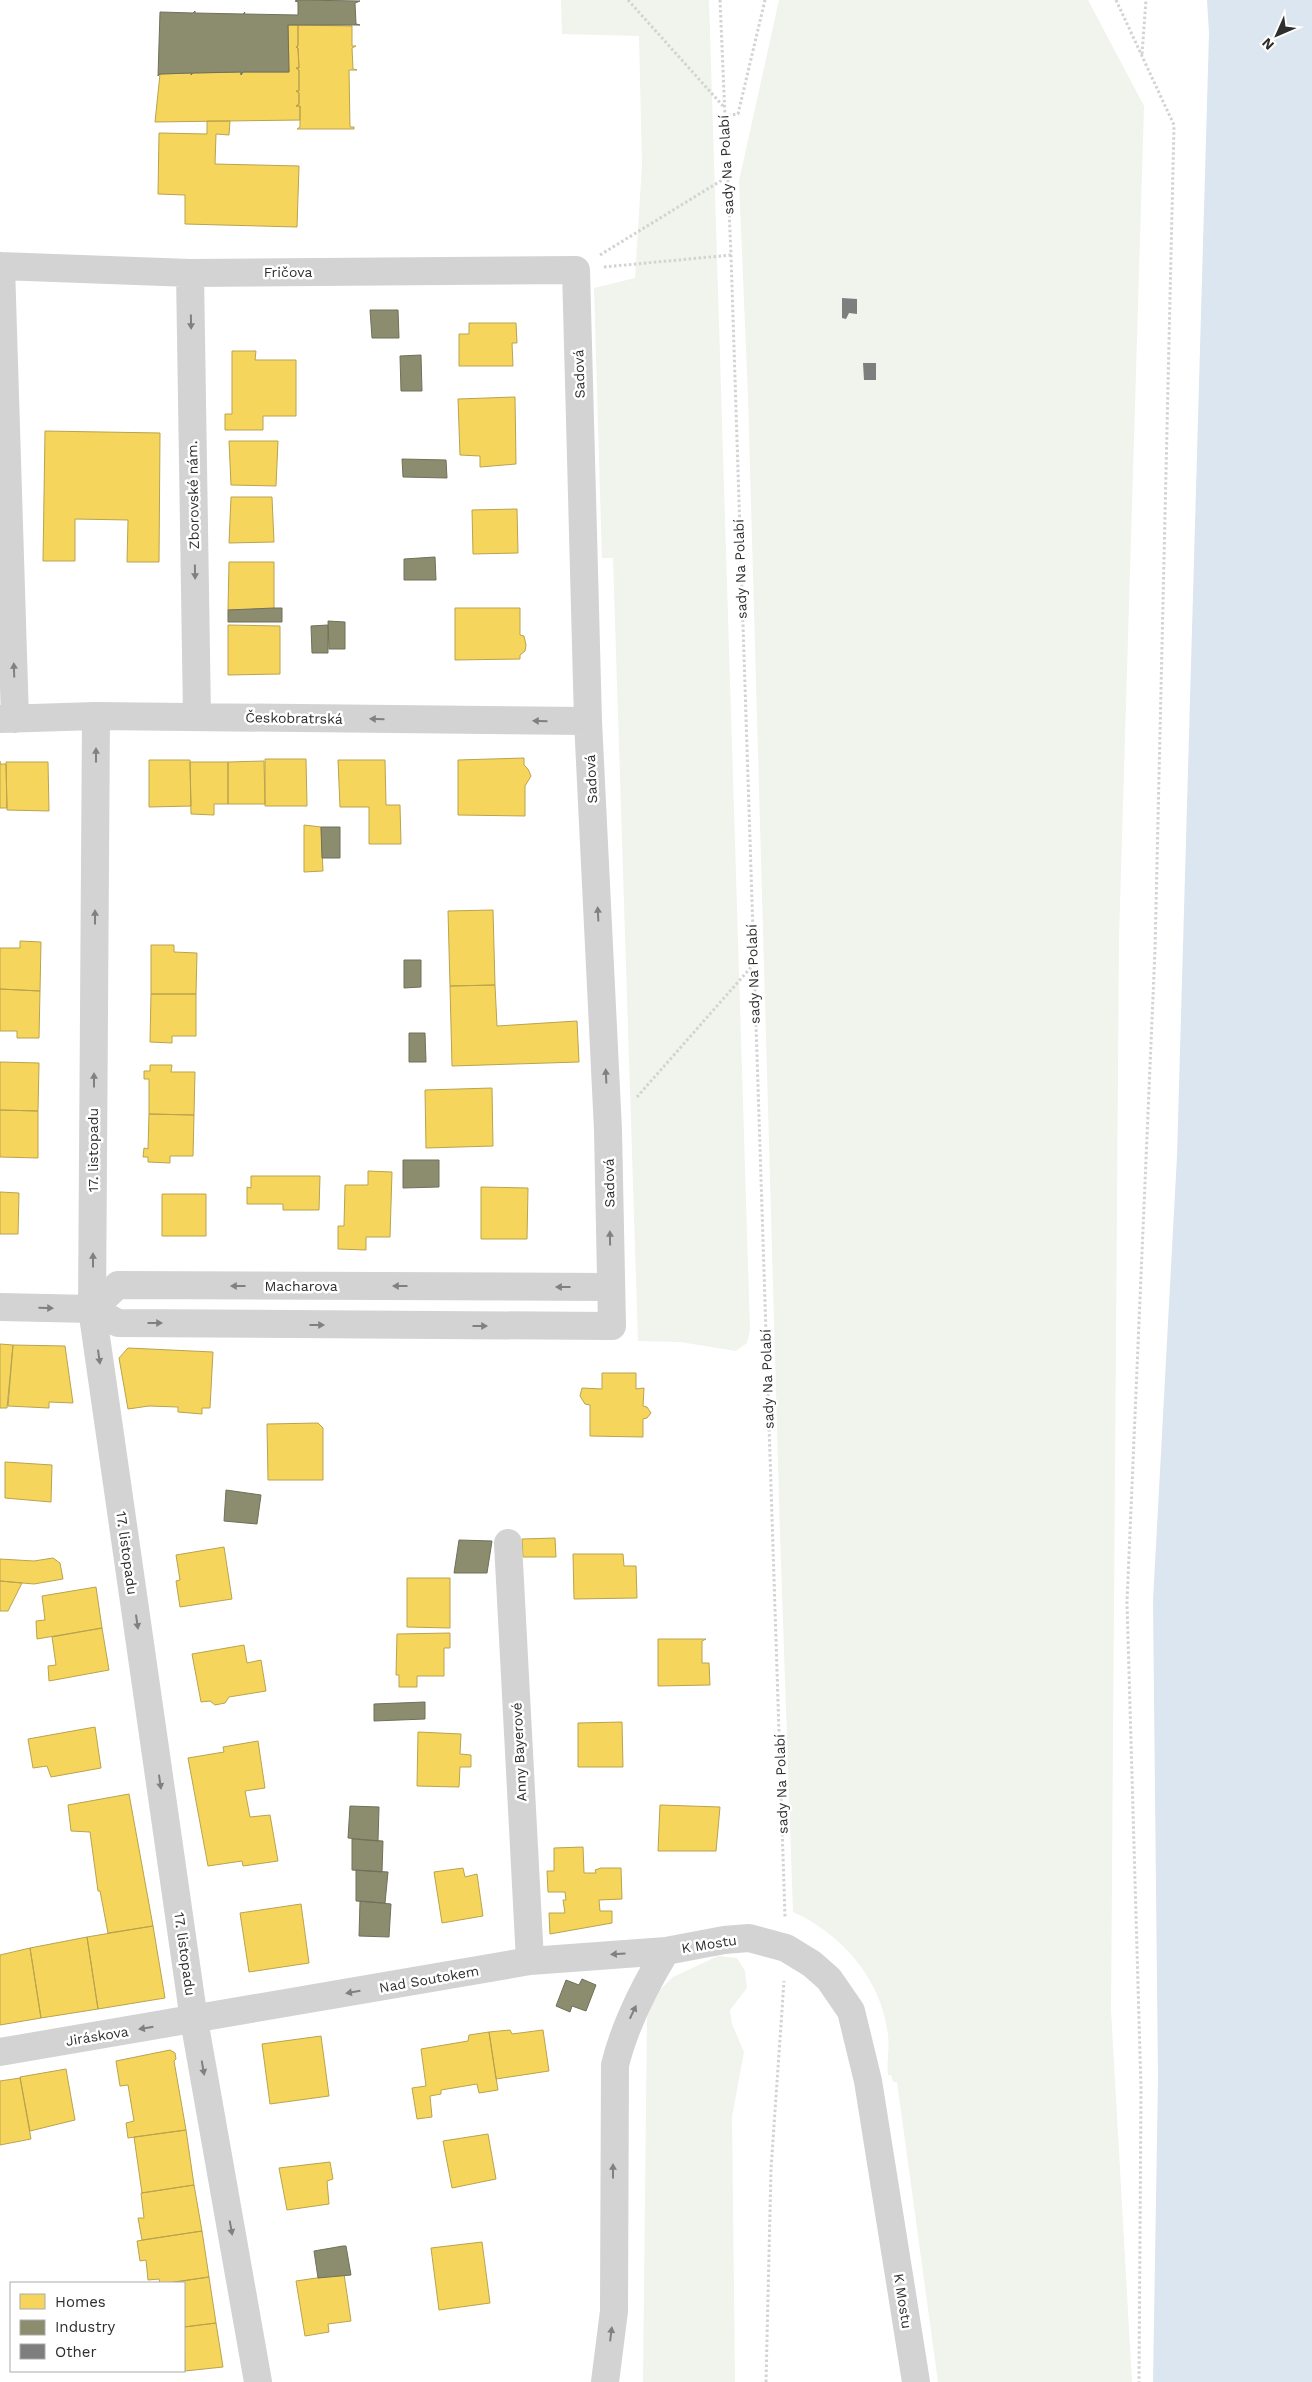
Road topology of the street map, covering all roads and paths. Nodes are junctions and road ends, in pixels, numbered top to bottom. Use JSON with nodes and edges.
{"nodes":[{"id":1,"x":628,"y":0,"type":"edge"},
{"id":2,"x":720,"y":0,"type":"edge"},
{"id":3,"x":765,"y":0,"type":"edge"},
{"id":4,"x":1116,"y":0,"type":"edge"},
{"id":5,"x":1146,"y":0,"type":"edge"},
{"id":6,"x":1142,"y":55,"type":"junction"},
{"id":7,"x":723,"y":107,"type":"junction"},
{"id":8,"x":723,"y":116,"type":"junction"},
{"id":9,"x":727,"y":177,"type":"junction"},
{"id":10,"x":731,"y":255,"type":"junction"},
{"id":11,"x":1,"y":266,"type":"edge"},
{"id":12,"x":576,"y":270,"type":"junction"},
{"id":13,"x":190,"y":273,"type":"junction"},
{"id":14,"x":96,"y":716,"type":"junction"},
{"id":15,"x":197,"y":717,"type":"junction"},
{"id":16,"x":8,"y":719,"type":"edge"},
{"id":17,"x":588,"y":721,"type":"junction"},
{"id":18,"x":753,"y":965,"type":"junction"},
{"id":19,"x":608,"y":1130,"type":"junction"},
{"id":20,"x":611,"y":1287,"type":"junction"},
{"id":21,"x":0,"y":1307,"type":"edge"},
{"id":22,"x":92,"y":1309,"type":"junction"},
{"id":23,"x":508,"y":1543,"type":"dead end"},
{"id":24,"x":786,"y":1948,"type":"junction"},
{"id":25,"x":666,"y":1951,"type":"junction"},
{"id":26,"x":530,"y":1961,"type":"junction"},
{"id":27,"x":194,"y":2020,"type":"junction"},
{"id":28,"x":0,"y":2052,"type":"edge"},
{"id":29,"x":258,"y":2382,"type":"edge"},
{"id":30,"x":605,"y":2382,"type":"edge"},
{"id":31,"x":766,"y":2382,"type":"edge"},
{"id":32,"x":916,"y":2382,"type":"edge"},
{"id":33,"x":1139,"y":2382,"type":"edge"}],
"edges":[{"from":1,"to":7,"type":"path"},
{"from":2,"to":7,"type":"path","name":"sady Na Polabí"},
{"from":3,"to":8,"type":"path"},
{"from":4,"to":6,"type":"path"},
{"from":5,"to":6,"type":"path"},
{"from":6,"to":33,"type":"path"},
{"from":7,"to":8,"type":"path","name":"sady Na Polabí"},
{"from":8,"to":9,"type":"path","name":"sady Na Polabí"},
{"from":9,"to":10,"type":"path","name":"sady Na Polabí"},
{"from":9,"to":12,"type":"path"},
{"from":10,"to":12,"type":"path"},
{"from":10,"to":18,"type":"path","name":"sady Na Polabí"},
{"from":11,"to":13,"type":"street","name":"Fričova"},
{"from":16,"to":11,"type":"street","one_way":true},
{"from":12,"to":13,"type":"street","name":"Fričova"},
{"from":12,"to":17,"type":"street","name":"Sadová"},
{"from":13,"to":15,"type":"street","name":"Zborovské nám.","one_way":true},
{"from":14,"to":15,"type":"street","name":"Českobratrská"},
{"from":14,"to":16,"type":"street","name":"Českobratrská"},
{"from":22,"to":14,"type":"street","name":"17. listopadu","one_way":true},
{"from":17,"to":15,"type":"street","name":"Českobratrská","one_way":true},
{"from":19,"to":17,"type":"street","name":"Sadová","one_way":true},
{"from":18,"to":19,"type":"path"},
{"from":18,"to":24,"type":"path","name":"sady Na Polabí"},
{"from":20,"to":19,"type":"street","name":"Sadová","one_way":true},
{"from":20,"to":22,"type":"street","name":"Macharova","one_way":true},
{"from":22,"to":20,"type":"street","name":"Sadová","one_way":true},
{"from":21,"to":22,"type":"street","one_way":true},
{"from":22,"to":27,"type":"street","name":"17. listopadu","one_way":true},
{"from":23,"to":26,"type":"street","name":"Anny Bayerové"},
{"from":24,"to":25,"type":"street","name":"K Mostu"},
{"from":24,"to":31,"type":"path","name":"sady Na Polabí"},
{"from":24,"to":32,"type":"street","name":"K Mostu"},
{"from":25,"to":26,"type":"street","name":"Nad Soutokem","one_way":true},
{"from":30,"to":25,"type":"street","name":"K Mostu","one_way":true},
{"from":26,"to":27,"type":"street","name":"Nad Soutokem","one_way":true},
{"from":27,"to":28,"type":"street","name":"Jiráskova","one_way":true},
{"from":27,"to":29,"type":"street","name":"17. listopadu","one_way":true}]}
